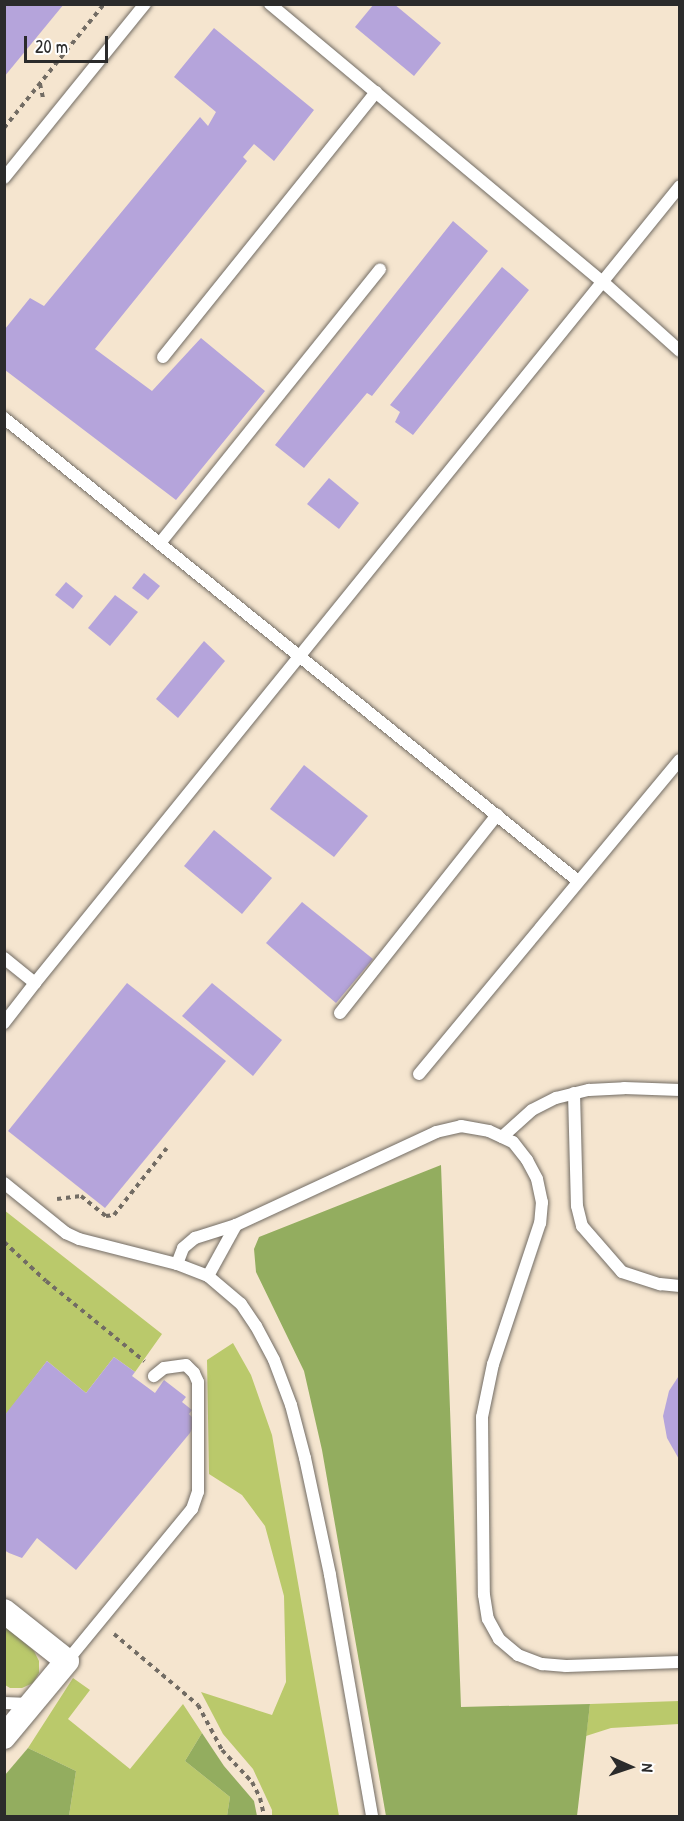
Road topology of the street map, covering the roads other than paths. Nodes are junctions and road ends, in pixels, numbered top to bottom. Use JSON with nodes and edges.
{"nodes":[{"id":1,"x":145,"y":4,"type":"edge"},
{"id":2,"x":270,"y":4,"type":"edge"},
{"id":3,"x":376,"y":92,"type":"junction"},
{"id":4,"x":4,"y":178,"type":"edge"},
{"id":5,"x":680,"y":186,"type":"edge"},
{"id":6,"x":380,"y":269,"type":"dead end"},
{"id":7,"x":603,"y":282,"type":"junction"},
{"id":8,"x":680,"y":351,"type":"edge"},
{"id":9,"x":163,"y":357,"type":"dead end"},
{"id":10,"x":4,"y":418,"type":"edge"},
{"id":11,"x":160,"y":543,"type":"junction"},
{"id":12,"x":301,"y":655,"type":"junction"},
{"id":13,"x":680,"y":760,"type":"edge"},
{"id":14,"x":497,"y":815,"type":"junction"},
{"id":15,"x":578,"y":882,"type":"junction"},
{"id":16,"x":4,"y":958,"type":"edge"},
{"id":17,"x":34,"y":983,"type":"junction"},
{"id":18,"x":340,"y":1013,"type":"dead end"},
{"id":19,"x":4,"y":1023,"type":"edge"},
{"id":20,"x":418,"y":1074,"type":"dead end"},
{"id":21,"x":680,"y":1090,"type":"edge"},
{"id":22,"x":574,"y":1093,"type":"junction"},
{"id":23,"x":502,"y":1137,"type":"junction"},
{"id":24,"x":4,"y":1183,"type":"edge"},
{"id":25,"x":236,"y":1225,"type":"junction"},
{"id":26,"x":177,"y":1264,"type":"junction"},
{"id":27,"x":208,"y":1276,"type":"junction"},
{"id":28,"x":680,"y":1286,"type":"edge"},
{"id":29,"x":156,"y":1374,"type":"road end"},
{"id":30,"x":4,"y":1611,"type":"edge"},
{"id":31,"x":67,"y":1661,"type":"junction"},
{"id":32,"x":680,"y":1662,"type":"edge"},
{"id":33,"x":4,"y":1703,"type":"edge"},
{"id":34,"x":32,"y":1704,"type":"junction"},
{"id":35,"x":4,"y":1737,"type":"edge"},
{"id":36,"x":372,"y":1816,"type":"edge"}],
"edges":[{"from":1,"to":4,"type":"lane"},
{"from":2,"to":3,"type":"lane"},
{"from":3,"to":7,"type":"lane"},
{"from":3,"to":9,"type":"lane"},
{"from":5,"to":7,"type":"lane"},
{"from":6,"to":11,"type":"lane"},
{"from":7,"to":8,"type":"lane"},
{"from":7,"to":12,"type":"lane"},
{"from":10,"to":11,"type":"lane"},
{"from":11,"to":12,"type":"lane"},
{"from":12,"to":14,"type":"lane"},
{"from":12,"to":17,"type":"lane"},
{"from":13,"to":15,"type":"lane"},
{"from":14,"to":15,"type":"lane"},
{"from":14,"to":18,"type":"lane"},
{"from":15,"to":20,"type":"lane"},
{"from":16,"to":17,"type":"lane"},
{"from":17,"to":19,"type":"lane"},
{"from":21,"to":22,"type":"lane"},
{"from":22,"to":23,"type":"lane"},
{"from":22,"to":28,"type":"lane"},
{"from":23,"to":25,"type":"lane"},
{"from":23,"to":32,"type":"lane"},
{"from":24,"to":26,"type":"lane"},
{"from":25,"to":26,"type":"lane"},
{"from":25,"to":27,"type":"lane"},
{"from":26,"to":27,"type":"lane"},
{"from":27,"to":36,"type":"lane"},
{"from":29,"to":31,"type":"lane"},
{"from":30,"to":31,"type":"street"},
{"from":31,"to":34,"type":"street"},
{"from":33,"to":34,"type":"lane"},
{"from":34,"to":35,"type":"street"}]}
